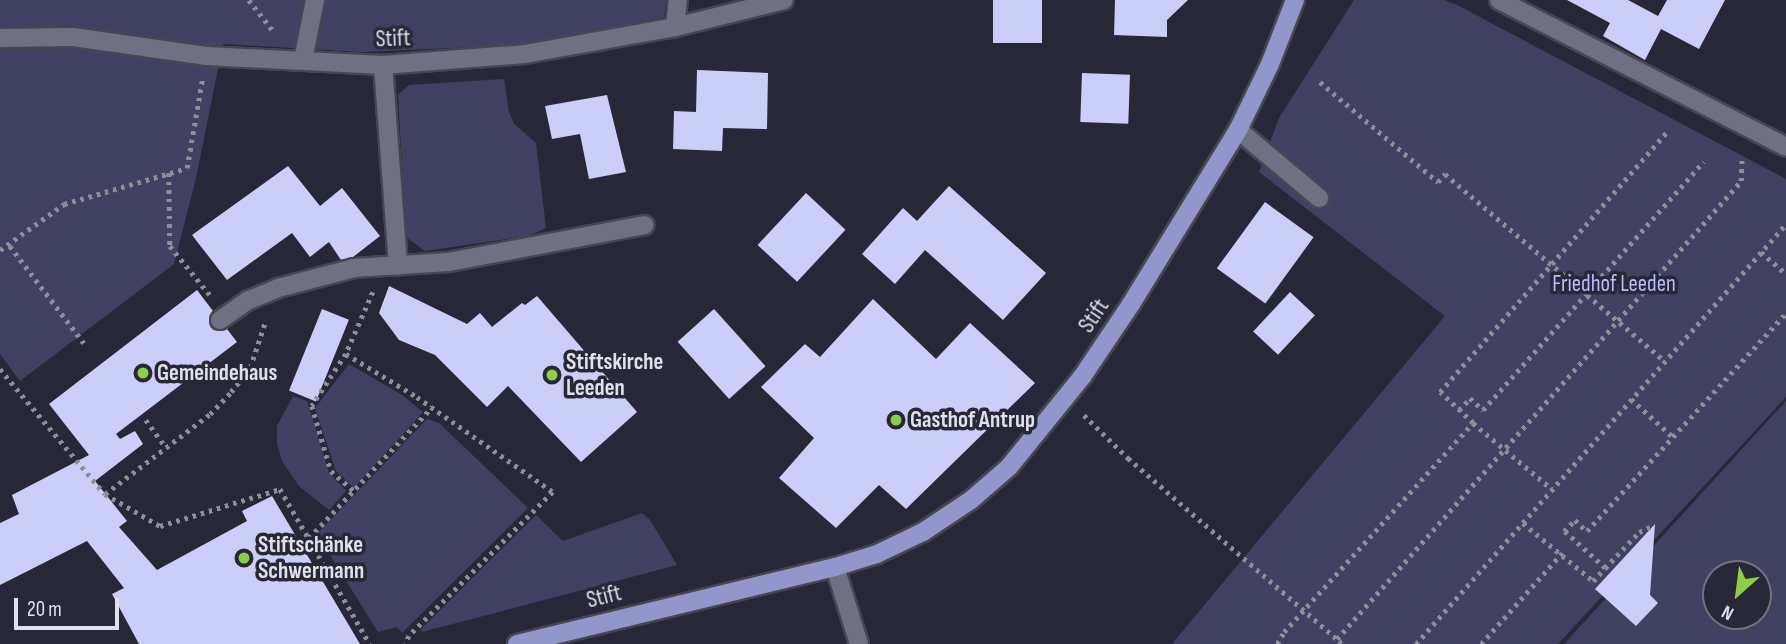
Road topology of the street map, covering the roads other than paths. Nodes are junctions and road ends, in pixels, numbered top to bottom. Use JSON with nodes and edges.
{"nodes":[{"id":1,"x":315,"y":0,"type":"edge"},
{"id":2,"x":678,"y":0,"type":"edge"},
{"id":3,"x":784,"y":0,"type":"edge"},
{"id":4,"x":1295,"y":0,"type":"edge"},
{"id":5,"x":1499,"y":0,"type":"edge"},
{"id":6,"x":675,"y":27,"type":"junction"},
{"id":7,"x":0,"y":38,"type":"edge"},
{"id":8,"x":303,"y":60,"type":"junction"},
{"id":9,"x":383,"y":65,"type":"junction"},
{"id":10,"x":1238,"y":130,"type":"junction"},
{"id":11,"x":1786,"y":146,"type":"edge"},
{"id":12,"x":1319,"y":198,"type":"dead end"},
{"id":13,"x":645,"y":225,"type":"dead end"},
{"id":14,"x":398,"y":265,"type":"junction"},
{"id":15,"x":224,"y":318,"type":"road end"},
{"id":16,"x":835,"y":567,"type":"junction"},
{"id":17,"x":517,"y":644,"type":"edge"},
{"id":18,"x":859,"y":644,"type":"edge"}],
"edges":[{"from":1,"to":8,"type":"street"},
{"from":2,"to":6,"type":"street"},
{"from":3,"to":6,"type":"street","name":"Stift"},
{"from":4,"to":10,"type":"main road","name":"Stift"},
{"from":5,"to":11,"type":"street"},
{"from":6,"to":9,"type":"street","name":"Stift"},
{"from":7,"to":8,"type":"street","name":"Stift"},
{"from":8,"to":9,"type":"street","name":"Stift"},
{"from":9,"to":14,"type":"street"},
{"from":10,"to":12,"type":"street"},
{"from":10,"to":16,"type":"main road","name":"Stift"},
{"from":13,"to":14,"type":"street"},
{"from":14,"to":15,"type":"street"},
{"from":16,"to":17,"type":"main road","name":"Stift"},
{"from":16,"to":18,"type":"street"}]}
